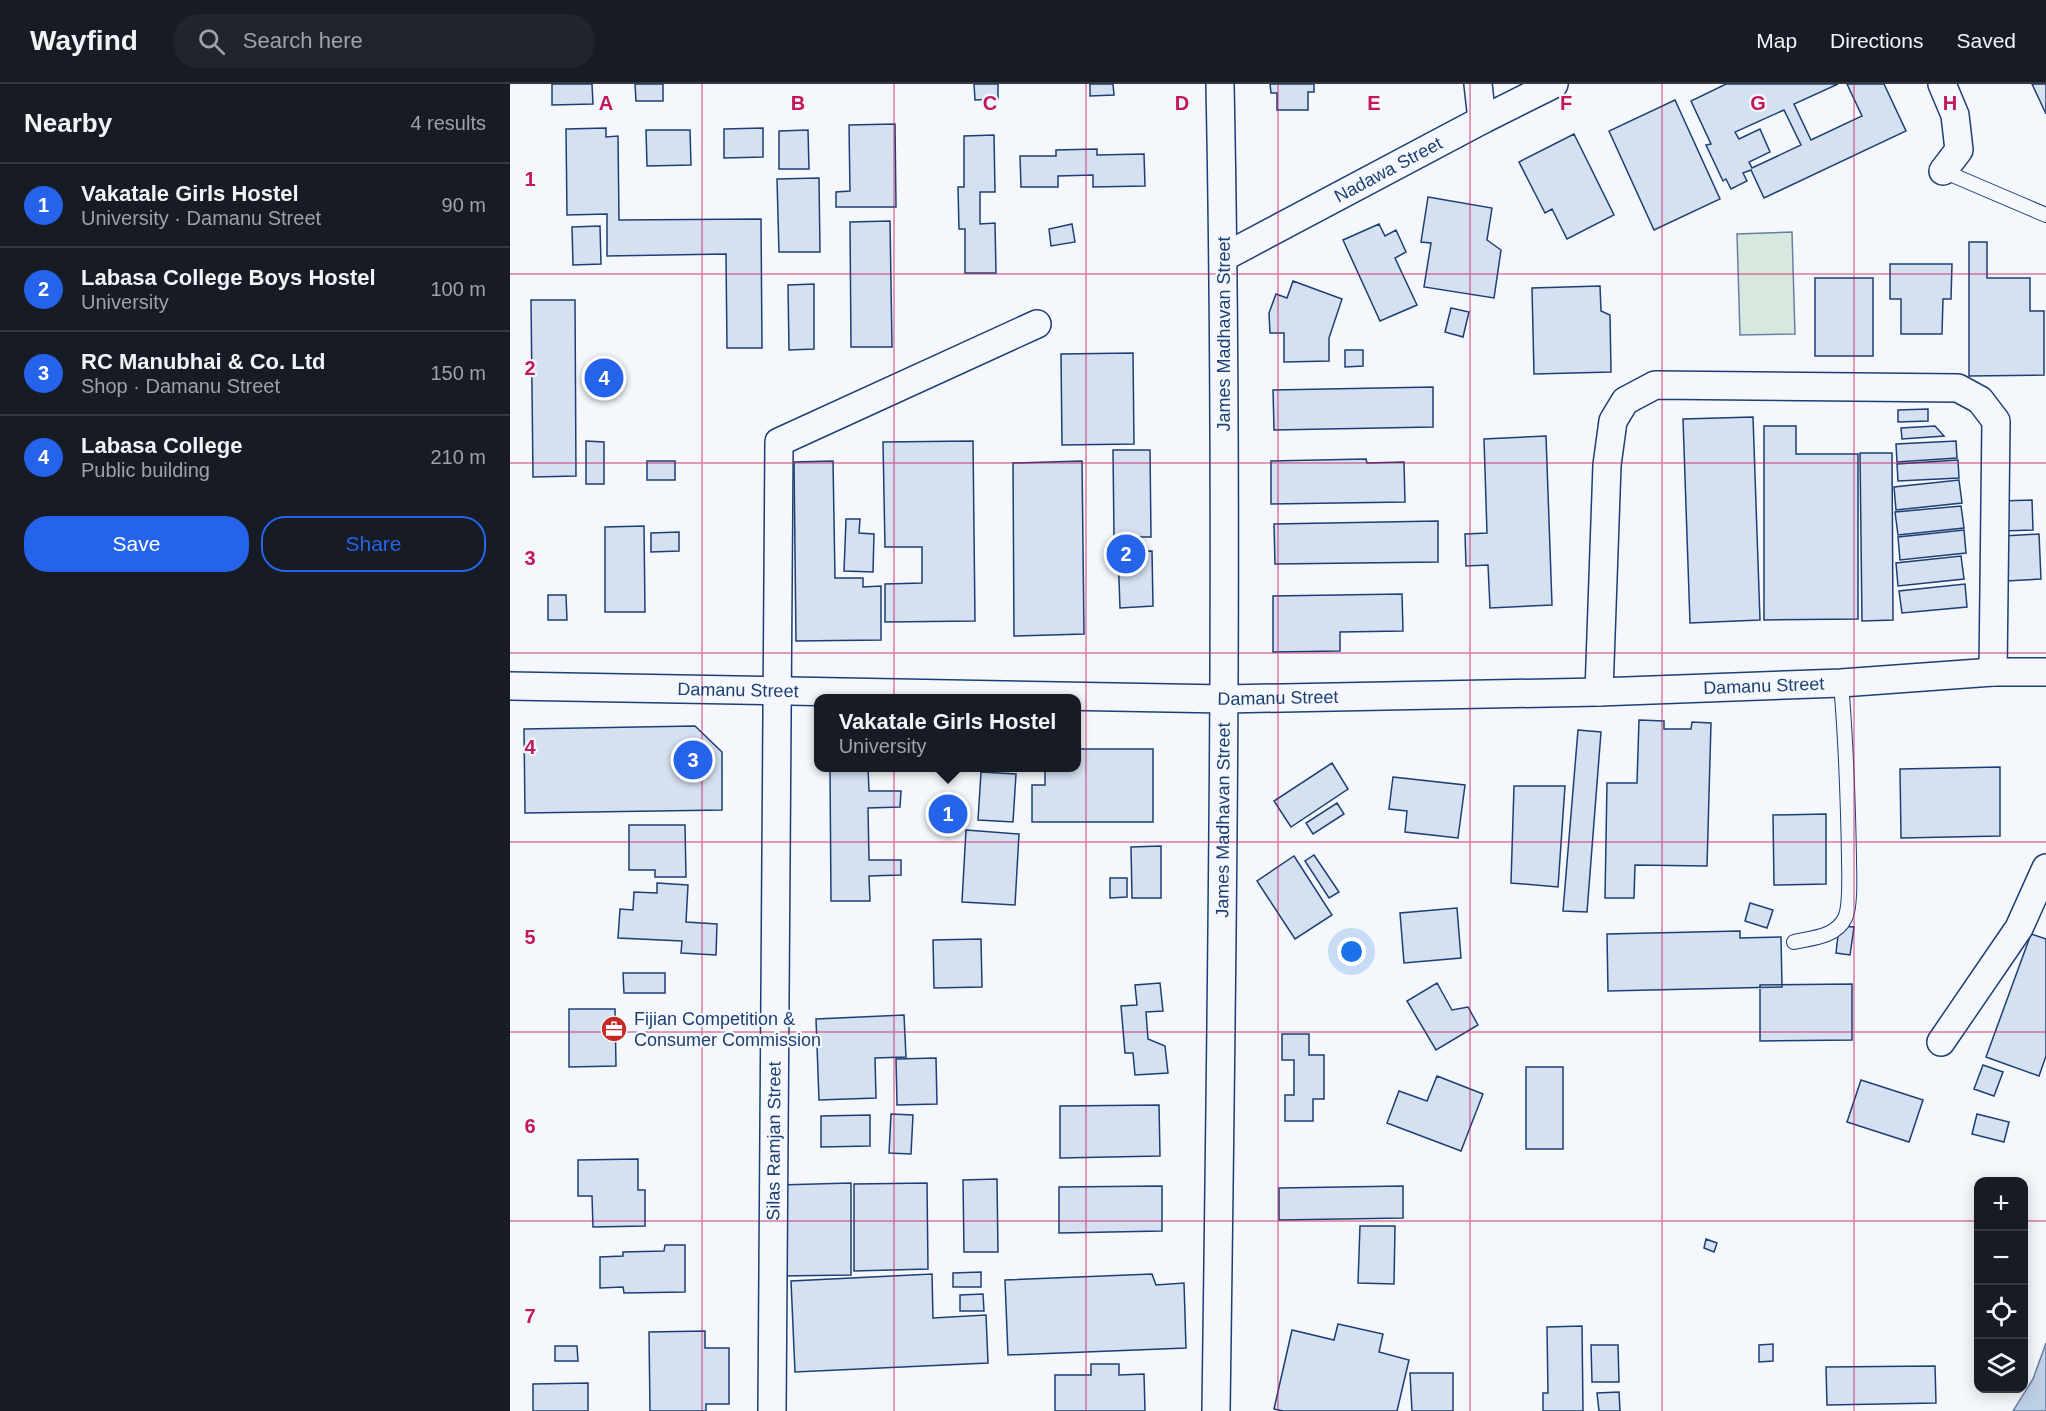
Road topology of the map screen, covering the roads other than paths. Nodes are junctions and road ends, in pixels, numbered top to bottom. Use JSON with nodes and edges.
{"nodes":[{"id":1,"x":1220,"y":84,"type":"edge"},
{"id":2,"x":1478,"y":84,"type":"edge"},
{"id":3,"x":1554,"y":84,"type":"edge"},
{"id":4,"x":1942,"y":84,"type":"edge"},
{"id":5,"x":1482,"y":120,"type":"junction"},
{"id":6,"x":1943,"y":171,"type":"joint"},
{"id":7,"x":2046,"y":215,"type":"edge"},
{"id":8,"x":1224,"y":257,"type":"junction"},
{"id":9,"x":1037,"y":324,"type":"dead end"},
{"id":10,"x":1993,"y":672,"type":"junction"},
{"id":11,"x":2046,"y":672,"type":"edge"},
{"id":12,"x":1842,"y":683,"type":"junction"},
{"id":13,"x":510,"y":686,"type":"edge"},
{"id":14,"x":776,"y":690,"type":"junction"},
{"id":15,"x":1599,"y":692,"type":"junction"},
{"id":16,"x":976,"y":694,"type":"edge"},
{"id":17,"x":1081,"y":696,"type":"edge"},
{"id":18,"x":1225,"y":699,"type":"junction"},
{"id":19,"x":2046,"y":868,"type":"edge"},
{"id":20,"x":1794,"y":942,"type":"dead end"},
{"id":21,"x":1941,"y":1042,"type":"dead end"},
{"id":22,"x":772,"y":1411,"type":"edge"},
{"id":23,"x":1216,"y":1411,"type":"edge"}],
"edges":[{"from":1,"to":8,"type":"street","name":"James Madhavan Street"},
{"from":2,"to":5,"type":"street"},
{"from":3,"to":5,"type":"street","name":"Nadawa Street"},
{"from":4,"to":6,"type":"street"},
{"from":5,"to":8,"type":"street","name":"Nadawa Street"},
{"from":6,"to":7,"type":"lane"},
{"from":8,"to":18,"type":"street","name":"James Madhavan Street"},
{"from":9,"to":14,"type":"street","name":"Silas Ramjan Street"},
{"from":10,"to":11,"type":"street","name":"Damanu Street"},
{"from":10,"to":12,"type":"street","name":"Damanu Street"},
{"from":10,"to":15,"type":"street"},
{"from":12,"to":15,"type":"street","name":"Damanu Street"},
{"from":12,"to":20,"type":"lane"},
{"from":13,"to":14,"type":"street","name":"Damanu Street"},
{"from":14,"to":16,"type":"street","name":"Damanu Street"},
{"from":14,"to":22,"type":"street","name":"Silas Ramjan Street"},
{"from":15,"to":18,"type":"street","name":"Damanu Street"},
{"from":17,"to":18,"type":"street","name":"Damanu Street"},
{"from":18,"to":23,"type":"street","name":"James Madhavan Street"},
{"from":19,"to":21,"type":"street"}]}
